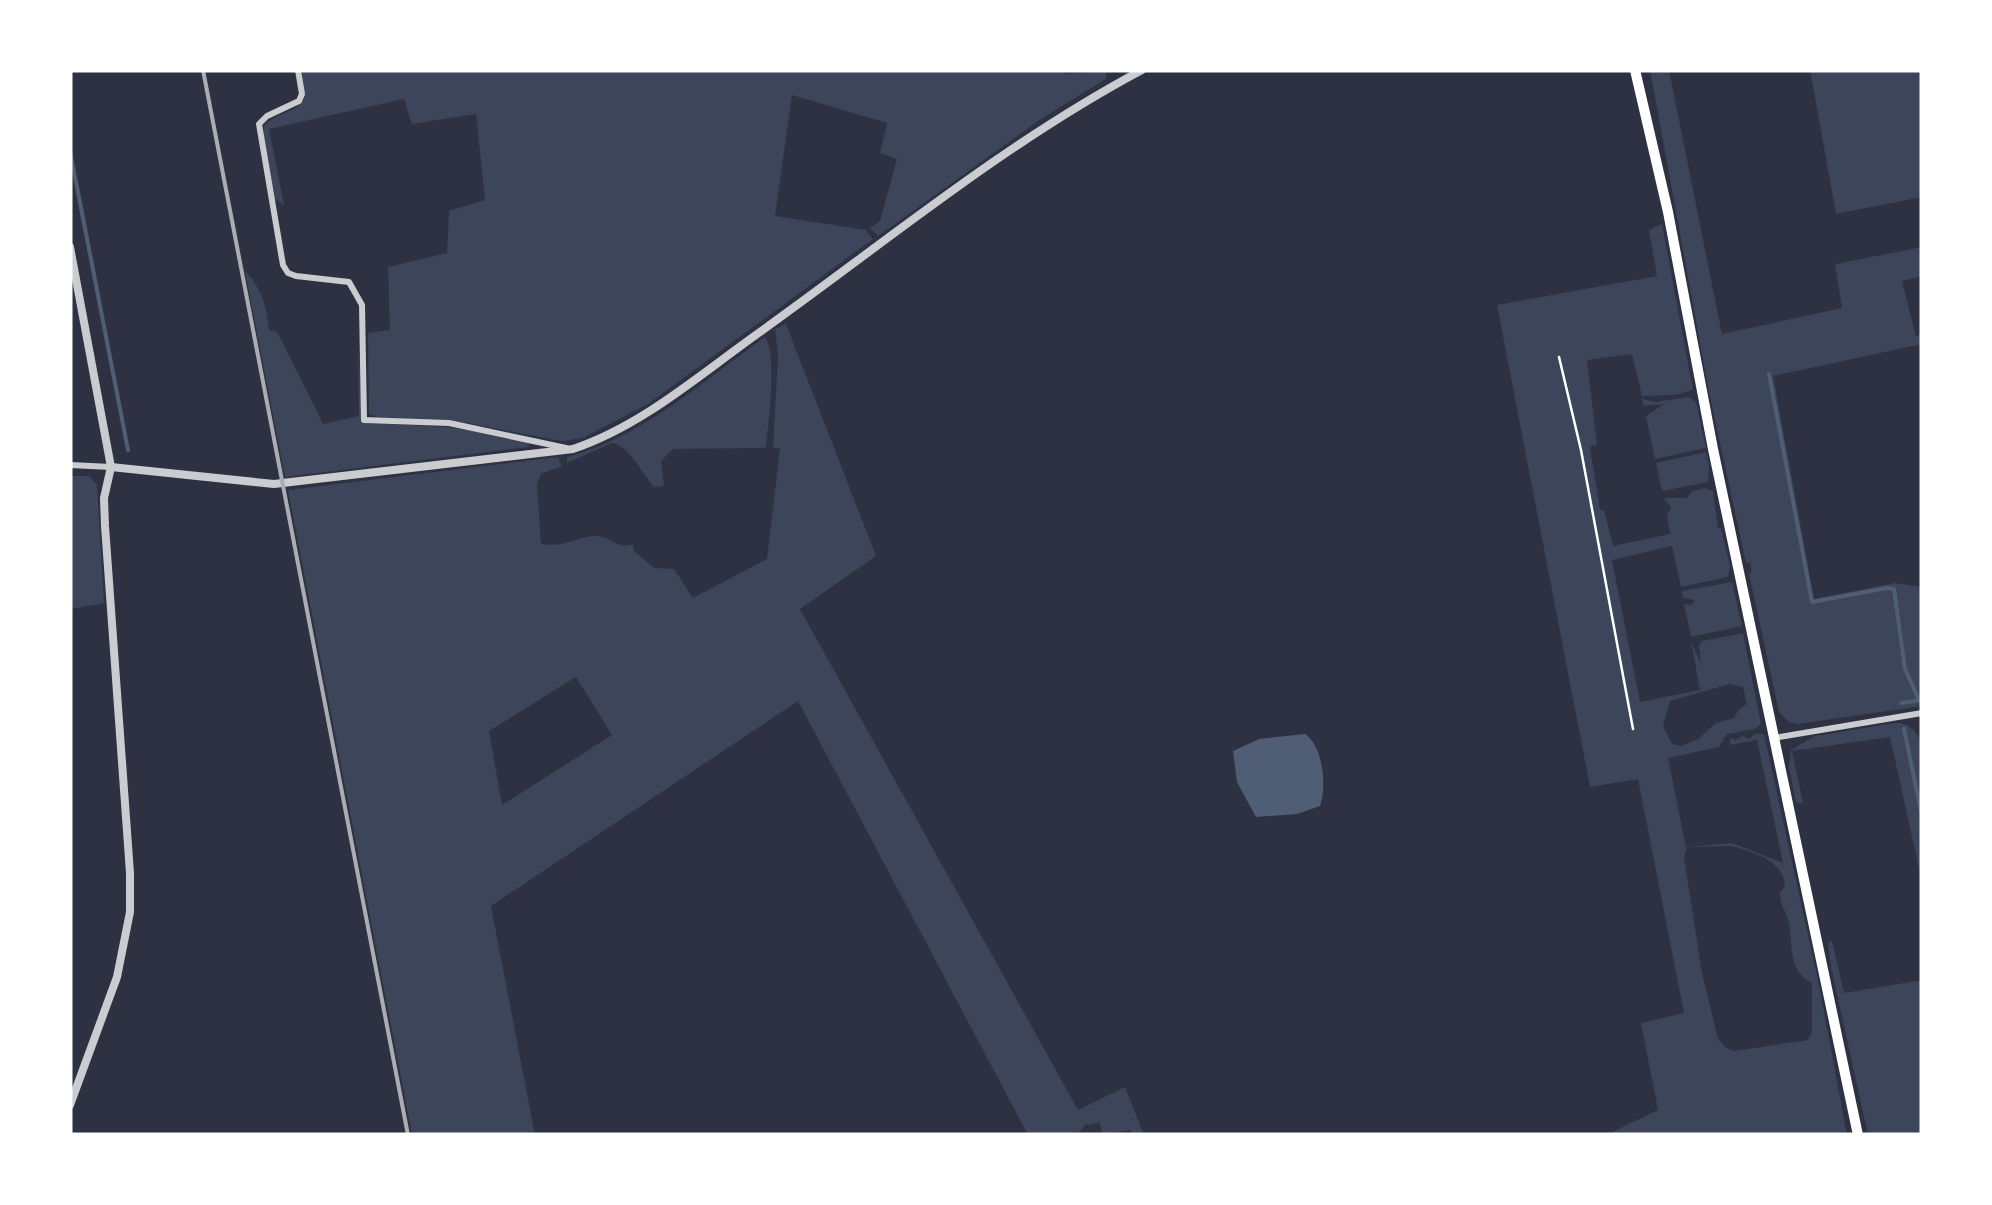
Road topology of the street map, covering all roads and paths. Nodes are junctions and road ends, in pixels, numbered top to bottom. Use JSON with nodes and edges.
{"nodes":[{"id":1,"x":298,"y":70,"type":"edge"},
{"id":2,"x":1142,"y":70,"type":"edge"},
{"id":3,"x":1636,"y":70,"type":"edge"},
{"id":4,"x":70,"y":247,"type":"edge"},
{"id":5,"x":1559,"y":357,"type":"dead end"},
{"id":6,"x":572,"y":449,"type":"junction"},
{"id":7,"x":70,"y":465,"type":"edge"},
{"id":8,"x":111,"y":467,"type":"junction"},
{"id":9,"x":1922,"y":713,"type":"edge"},
{"id":10,"x":1633,"y":729,"type":"dead end"},
{"id":11,"x":1774,"y":738,"type":"junction"},
{"id":12,"x":70,"y":1105,"type":"edge"},
{"id":13,"x":1858,"y":1135,"type":"edge"}],
"edges":[{"from":1,"to":6,"type":"street"},
{"from":2,"to":6,"type":"street"},
{"from":3,"to":11,"type":"highway"},
{"from":4,"to":8,"type":"street"},
{"from":5,"to":10,"type":"path"},
{"from":6,"to":8,"type":"street"},
{"from":7,"to":8,"type":"street"},
{"from":8,"to":12,"type":"street"},
{"from":9,"to":11,"type":"street"},
{"from":11,"to":13,"type":"highway"}]}
